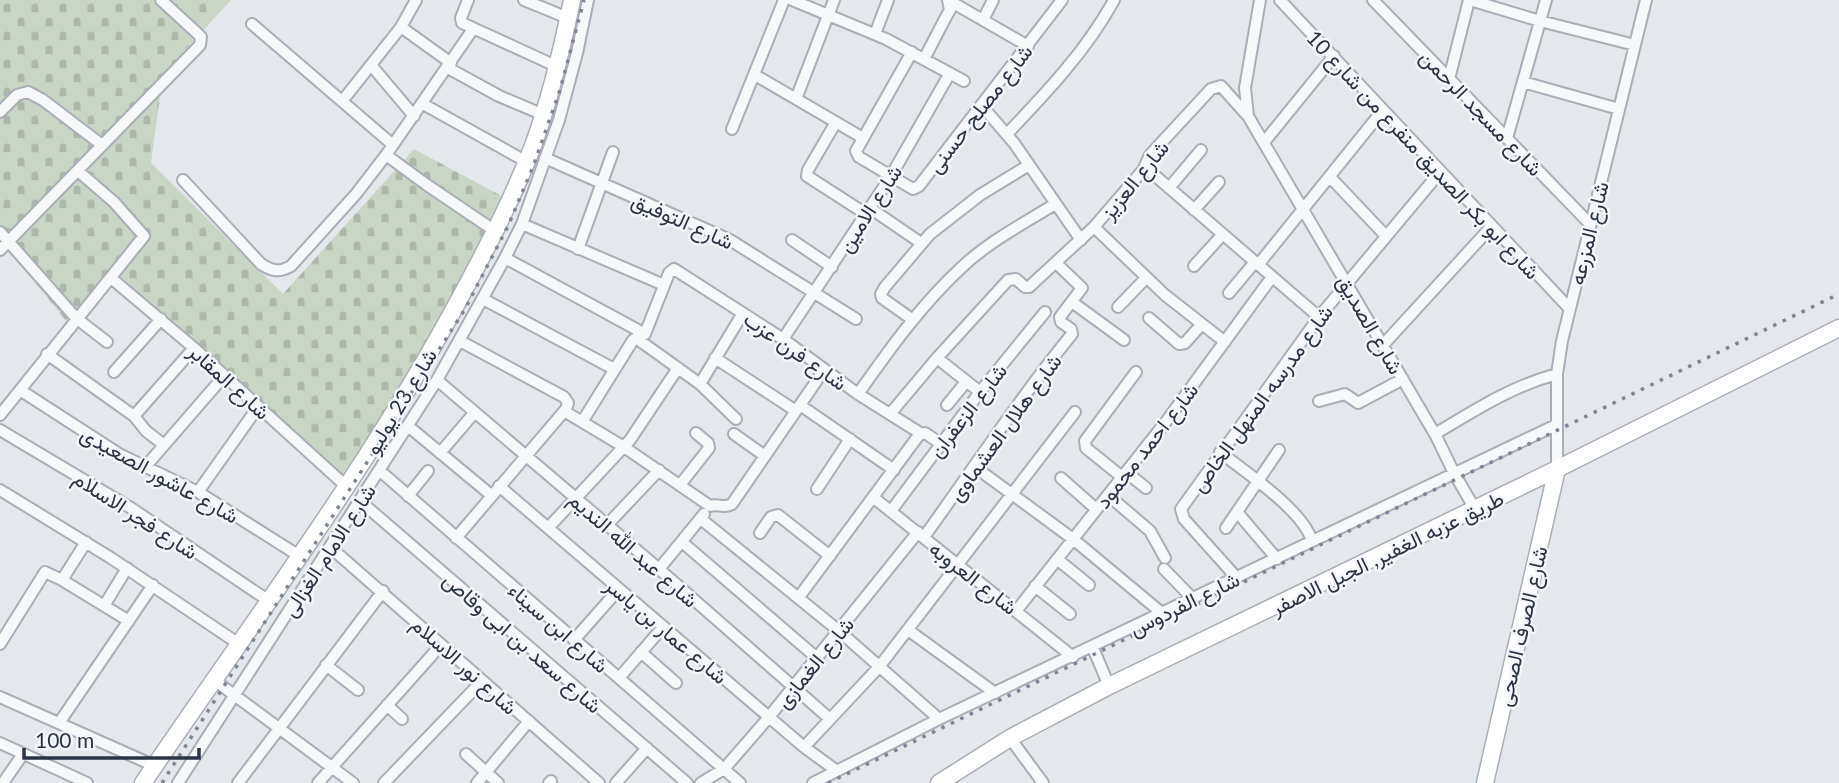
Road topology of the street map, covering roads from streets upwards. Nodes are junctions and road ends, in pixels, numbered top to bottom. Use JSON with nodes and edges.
{"nodes":[{"id":1,"x":161,"y":0,"type":"edge"},
{"id":2,"x":416,"y":0,"type":"edge"},
{"id":3,"x":468,"y":0,"type":"edge"},
{"id":4,"x":524,"y":0,"type":"edge"},
{"id":5,"x":572,"y":0,"type":"edge"},
{"id":6,"x":588,"y":0,"type":"edge"},
{"id":7,"x":784,"y":0,"type":"edge"},
{"id":8,"x":792,"y":0,"type":"edge"},
{"id":9,"x":834,"y":0,"type":"edge"},
{"id":10,"x":888,"y":0,"type":"edge"},
{"id":11,"x":948,"y":0,"type":"edge"},
{"id":12,"x":993,"y":0,"type":"edge"},
{"id":13,"x":1046,"y":0,"type":"edge"},
{"id":14,"x":1114,"y":0,"type":"edge"},
{"id":15,"x":1261,"y":0,"type":"edge"},
{"id":16,"x":1280,"y":0,"type":"edge"},
{"id":17,"x":1469,"y":0,"type":"edge"},
{"id":18,"x":1546,"y":0,"type":"edge"},
{"id":19,"x":1646,"y":0,"type":"edge"},
{"id":20,"x":1378,"y":2,"type":"edge"},
{"id":21,"x":1059,"y":3,"type":"edge"},
{"id":22,"x":828,"y":16,"type":"junction"},
{"id":23,"x":568,"y":18,"type":"junction"},
{"id":24,"x":983,"y":20,"type":"junction"},
{"id":25,"x":1540,"y":22,"type":"junction"},
{"id":26,"x":252,"y":24,"type":"dead end"},
{"id":27,"x":401,"y":27,"type":"junction"},
{"id":28,"x":473,"y":29,"type":"junction"},
{"id":29,"x":875,"y":34,"type":"junction"},
{"id":30,"x":1028,"y":46,"type":"junction"},
{"id":31,"x":1635,"y":46,"type":"junction"},
{"id":32,"x":912,"y":52,"type":"junction"},
{"id":33,"x":1334,"y":57,"type":"junction"},
{"id":34,"x":924,"y":59,"type":"junction"},
{"id":35,"x":371,"y":65,"type":"junction"},
{"id":36,"x":450,"y":65,"type":"junction"},
{"id":37,"x":558,"y":67,"type":"junction"},
{"id":38,"x":950,"y":73,"type":"junction"},
{"id":39,"x":755,"y":75,"type":"junction"},
{"id":40,"x":1449,"y":79,"type":"junction"},
{"id":41,"x":964,"y":81,"type":"dead end"},
{"id":42,"x":1523,"y":82,"type":"junction"},
{"id":43,"x":796,"y":99,"type":"junction"},
{"id":44,"x":343,"y":100,"type":"junction"},
{"id":45,"x":422,"y":104,"type":"junction"},
{"id":46,"x":982,"y":106,"type":"junction"},
{"id":47,"x":1619,"y":109,"type":"junction"},
{"id":48,"x":1383,"y":110,"type":"junction"},
{"id":49,"x":0,"y":112,"type":"edge"},
{"id":50,"x":544,"y":115,"type":"junction"},
{"id":51,"x":414,"y":116,"type":"junction"},
{"id":52,"x":1248,"y":116,"type":"junction"},
{"id":53,"x":836,"y":122,"type":"junction"},
{"id":54,"x":732,"y":129,"type":"dead end"},
{"id":55,"x":1007,"y":134,"type":"junction"},
{"id":56,"x":1507,"y":138,"type":"junction"},
{"id":57,"x":1265,"y":141,"type":"junction"},
{"id":58,"x":860,"y":143,"type":"junction"},
{"id":59,"x":102,"y":145,"type":"junction"},
{"id":60,"x":393,"y":145,"type":"junction"},
{"id":61,"x":1201,"y":150,"type":"dead end"},
{"id":62,"x":613,"y":152,"type":"dead end"},
{"id":63,"x":386,"y":155,"type":"junction"},
{"id":64,"x":545,"y":158,"type":"junction"},
{"id":65,"x":527,"y":162,"type":"junction"},
{"id":66,"x":1029,"y":165,"type":"junction"},
{"id":67,"x":1144,"y":167,"type":"junction"},
{"id":68,"x":78,"y":171,"type":"junction"},
{"id":69,"x":1440,"y":172,"type":"junction"},
{"id":70,"x":891,"y":176,"type":"junction"},
{"id":71,"x":1330,"y":177,"type":"junction"},
{"id":72,"x":183,"y":180,"type":"dead end"},
{"id":73,"x":1219,"y":181,"type":"dead end"},
{"id":74,"x":602,"y":183,"type":"junction"},
{"id":75,"x":1169,"y":188,"type":"junction"},
{"id":76,"x":1055,"y":204,"type":"junction"},
{"id":77,"x":1305,"y":209,"type":"junction"},
{"id":78,"x":1194,"y":210,"type":"junction"},
{"id":79,"x":868,"y":211,"type":"junction"},
{"id":80,"x":522,"y":223,"type":"junction"},
{"id":81,"x":1590,"y":224,"type":"junction"},
{"id":82,"x":1492,"y":226,"type":"junction"},
{"id":83,"x":1094,"y":227,"type":"junction"},
{"id":84,"x":495,"y":231,"type":"junction"},
{"id":85,"x":0,"y":232,"type":"edge"},
{"id":86,"x":1223,"y":234,"type":"junction"},
{"id":87,"x":1386,"y":236,"type":"junction"},
{"id":88,"x":792,"y":240,"type":"dead end"},
{"id":89,"x":1081,"y":240,"type":"junction"},
{"id":90,"x":10,"y":241,"type":"junction"},
{"id":91,"x":921,"y":243,"type":"junction"},
{"id":92,"x":578,"y":249,"type":"junction"},
{"id":93,"x":0,"y":250,"type":"edge"},
{"id":94,"x":505,"y":258,"type":"junction"},
{"id":95,"x":1056,"y":262,"type":"junction"},
{"id":96,"x":1257,"y":263,"type":"junction"},
{"id":97,"x":1194,"y":265,"type":"dead end"},
{"id":98,"x":832,"y":267,"type":"junction"},
{"id":99,"x":1272,"y":277,"type":"junction"},
{"id":100,"x":111,"y":278,"type":"junction"},
{"id":101,"x":1146,"y":278,"type":"junction"},
{"id":102,"x":1347,"y":283,"type":"junction"},
{"id":103,"x":664,"y":285,"type":"junction"},
{"id":104,"x":815,"y":293,"type":"junction"},
{"id":105,"x":1229,"y":293,"type":"dead end"},
{"id":106,"x":483,"y":299,"type":"junction"},
{"id":107,"x":1072,"y":302,"type":"junction"},
{"id":108,"x":1118,"y":307,"type":"dead end"},
{"id":109,"x":1569,"y":308,"type":"junction"},
{"id":110,"x":1045,"y":312,"type":"dead end"},
{"id":111,"x":743,"y":313,"type":"junction"},
{"id":112,"x":1319,"y":317,"type":"junction"},
{"id":113,"x":76,"y":318,"type":"junction"},
{"id":114,"x":1149,"y":318,"type":"dead end"},
{"id":115,"x":161,"y":319,"type":"junction"},
{"id":116,"x":856,"y":319,"type":"dead end"},
{"id":117,"x":913,"y":320,"type":"junction"},
{"id":118,"x":1201,"y":325,"type":"junction"},
{"id":119,"x":1839,"y":328,"type":"edge"},
{"id":120,"x":641,"y":336,"type":"junction"},
{"id":121,"x":783,"y":340,"type":"junction"},
{"id":122,"x":1124,"y":340,"type":"dead end"},
{"id":123,"x":460,"y":341,"type":"junction"},
{"id":124,"x":107,"y":342,"type":"dead end"},
{"id":125,"x":1225,"y":342,"type":"junction"},
{"id":126,"x":1383,"y":345,"type":"junction"},
{"id":127,"x":194,"y":348,"type":"junction"},
{"id":128,"x":47,"y":355,"type":"junction"},
{"id":129,"x":715,"y":358,"type":"junction"},
{"id":130,"x":937,"y":358,"type":"junction"},
{"id":131,"x":678,"y":368,"type":"junction"},
{"id":132,"x":614,"y":369,"type":"junction"},
{"id":133,"x":824,"y":370,"type":"junction"},
{"id":134,"x":114,"y":372,"type":"dead end"},
{"id":135,"x":1136,"y":372,"type":"dead end"},
{"id":136,"x":1557,"y":374,"type":"junction"},
{"id":137,"x":224,"y":376,"type":"junction"},
{"id":138,"x":1403,"y":379,"type":"junction"},
{"id":139,"x":437,"y":380,"type":"junction"},
{"id":140,"x":966,"y":382,"type":"junction"},
{"id":141,"x":700,"y":384,"type":"junction"},
{"id":142,"x":20,"y":390,"type":"junction"},
{"id":143,"x":980,"y":392,"type":"junction"},
{"id":144,"x":858,"y":394,"type":"junction"},
{"id":145,"x":1319,"y":401,"type":"dead end"},
{"id":146,"x":947,"y":405,"type":"dead end"},
{"id":147,"x":258,"y":407,"type":"junction"},
{"id":148,"x":566,"y":407,"type":"junction"},
{"id":149,"x":798,"y":408,"type":"junction"},
{"id":150,"x":475,"y":412,"type":"junction"},
{"id":151,"x":1075,"y":412,"type":"dead end"},
{"id":152,"x":890,"y":414,"type":"junction"},
{"id":153,"x":0,"y":415,"type":"edge"},
{"id":154,"x":134,"y":416,"type":"junction"},
{"id":155,"x":736,"y":419,"type":"dead end"},
{"id":156,"x":582,"y":422,"type":"junction"},
{"id":157,"x":1556,"y":425,"type":"junction"},
{"id":158,"x":408,"y":426,"type":"junction"},
{"id":159,"x":0,"y":430,"type":"edge"},
{"id":160,"x":695,"y":433,"type":"dead end"},
{"id":161,"x":920,"y":433,"type":"junction"},
{"id":162,"x":734,"y":434,"type":"dead end"},
{"id":163,"x":1435,"y":434,"type":"junction"},
{"id":164,"x":850,"y":439,"type":"junction"},
{"id":165,"x":940,"y":443,"type":"junction"},
{"id":166,"x":164,"y":445,"type":"junction"},
{"id":167,"x":624,"y":447,"type":"junction"},
{"id":168,"x":1279,"y":450,"type":"dead end"},
{"id":169,"x":1220,"y":452,"type":"junction"},
{"id":170,"x":440,"y":453,"type":"junction"},
{"id":171,"x":525,"y":455,"type":"junction"},
{"id":172,"x":765,"y":456,"type":"junction"},
{"id":173,"x":146,"y":466,"type":"junction"},
{"id":174,"x":975,"y":467,"type":"junction"},
{"id":175,"x":1557,"y":469,"type":"junction"},
{"id":176,"x":379,"y":470,"type":"junction"},
{"id":177,"x":659,"y":470,"type":"junction"},
{"id":178,"x":894,"y":470,"type":"junction"},
{"id":179,"x":428,"y":471,"type":"dead end"},
{"id":180,"x":1454,"y":473,"type":"junction"},
{"id":181,"x":1124,"y":474,"type":"junction"},
{"id":182,"x":1062,"y":478,"type":"dead end"},
{"id":183,"x":1257,"y":482,"type":"junction"},
{"id":184,"x":680,"y":485,"type":"junction"},
{"id":185,"x":347,"y":487,"type":"junction"},
{"id":186,"x":1146,"y":488,"type":"dead end"},
{"id":187,"x":817,"y":489,"type":"dead end"},
{"id":188,"x":0,"y":490,"type":"edge"},
{"id":189,"x":495,"y":491,"type":"junction"},
{"id":190,"x":198,"y":492,"type":"junction"},
{"id":191,"x":1013,"y":495,"type":"junction"},
{"id":192,"x":1108,"y":495,"type":"junction"},
{"id":193,"x":408,"y":496,"type":"junction"},
{"id":194,"x":575,"y":498,"type":"junction"},
{"id":195,"x":874,"y":498,"type":"junction"},
{"id":196,"x":360,"y":501,"type":"junction"},
{"id":197,"x":710,"y":506,"type":"junction"},
{"id":198,"x":1096,"y":509,"type":"junction"},
{"id":199,"x":1475,"y":509,"type":"junction"},
{"id":200,"x":891,"y":511,"type":"junction"},
{"id":201,"x":1237,"y":512,"type":"junction"},
{"id":202,"x":701,"y":519,"type":"junction"},
{"id":203,"x":607,"y":525,"type":"junction"},
{"id":204,"x":548,"y":528,"type":"junction"},
{"id":205,"x":1226,"y":528,"type":"dead end"},
{"id":206,"x":760,"y":533,"type":"dead end"},
{"id":207,"x":921,"y":535,"type":"junction"},
{"id":208,"x":456,"y":538,"type":"junction"},
{"id":209,"x":1073,"y":539,"type":"junction"},
{"id":210,"x":1312,"y":541,"type":"junction"},
{"id":211,"x":86,"y":542,"type":"junction"},
{"id":212,"x":682,"y":542,"type":"junction"},
{"id":213,"x":330,"y":547,"type":"junction"},
{"id":214,"x":301,"y":556,"type":"junction"},
{"id":215,"x":830,"y":556,"type":"junction"},
{"id":216,"x":1277,"y":558,"type":"junction"},
{"id":217,"x":1057,"y":559,"type":"junction"},
{"id":218,"x":958,"y":564,"type":"junction"},
{"id":219,"x":127,"y":568,"type":"junction"},
{"id":220,"x":659,"y":569,"type":"junction"},
{"id":221,"x":1237,"y":578,"type":"junction"},
{"id":222,"x":62,"y":580,"type":"junction"},
{"id":223,"x":153,"y":585,"type":"junction"},
{"id":224,"x":1089,"y":585,"type":"dead end"},
{"id":225,"x":1035,"y":586,"type":"junction"},
{"id":226,"x":619,"y":589,"type":"junction"},
{"id":227,"x":383,"y":591,"type":"junction"},
{"id":228,"x":799,"y":597,"type":"junction"},
{"id":229,"x":1193,"y":599,"type":"junction"},
{"id":230,"x":269,"y":601,"type":"junction"},
{"id":231,"x":104,"y":606,"type":"junction"},
{"id":232,"x":1017,"y":610,"type":"junction"},
{"id":233,"x":1070,"y":614,"type":"dead end"},
{"id":234,"x":1163,"y":614,"type":"junction"},
{"id":235,"x":129,"y":621,"type":"junction"},
{"id":236,"x":663,"y":627,"type":"junction"},
{"id":237,"x":908,"y":630,"type":"junction"},
{"id":238,"x":839,"y":631,"type":"junction"},
{"id":239,"x":574,"y":640,"type":"junction"},
{"id":240,"x":239,"y":643,"type":"junction"},
{"id":241,"x":0,"y":644,"type":"edge"},
{"id":242,"x":441,"y":645,"type":"junction"},
{"id":243,"x":1093,"y":648,"type":"junction"},
{"id":244,"x":641,"y":652,"type":"junction"},
{"id":245,"x":1073,"y":657,"type":"junction"},
{"id":246,"x":817,"y":658,"type":"junction"},
{"id":247,"x":326,"y":665,"type":"junction"},
{"id":248,"x":879,"y":667,"type":"junction"},
{"id":249,"x":619,"y":678,"type":"junction"},
{"id":250,"x":214,"y":680,"type":"junction"},
{"id":251,"x":482,"y":681,"type":"junction"},
{"id":252,"x":676,"y":683,"type":"dead end"},
{"id":253,"x":1109,"y":686,"type":"junction"},
{"id":254,"x":793,"y":687,"type":"junction"},
{"id":255,"x":358,"y":690,"type":"dead end"},
{"id":256,"x":995,"y":693,"type":"junction"},
{"id":257,"x":235,"y":695,"type":"junction"},
{"id":258,"x":0,"y":697,"type":"edge"},
{"id":259,"x":387,"y":705,"type":"junction"},
{"id":260,"x":769,"y":717,"type":"junction"},
{"id":261,"x":402,"y":719,"type":"dead end"},
{"id":262,"x":830,"y":719,"type":"junction"},
{"id":263,"x":939,"y":719,"type":"junction"},
{"id":264,"x":529,"y":722,"type":"junction"},
{"id":265,"x":59,"y":723,"type":"junction"},
{"id":266,"x":280,"y":727,"type":"junction"},
{"id":267,"x":1010,"y":738,"type":"junction"},
{"id":268,"x":0,"y":743,"type":"edge"},
{"id":269,"x":804,"y":747,"type":"junction"},
{"id":270,"x":647,"y":748,"type":"junction"},
{"id":271,"x":23,"y":754,"type":"junction"},
{"id":272,"x":466,"y":754,"type":"dead end"},
{"id":273,"x":155,"y":766,"type":"junction"},
{"id":274,"x":332,"y":767,"type":"junction"},
{"id":275,"x":724,"y":769,"type":"junction"},
{"id":276,"x":837,"y":771,"type":"junction"},
{"id":277,"x":486,"y":772,"type":"junction"},
{"id":278,"x":67,"y":779,"type":"edge"},
{"id":279,"x":2,"y":783,"type":"edge"},
{"id":280,"x":87,"y":783,"type":"edge"},
{"id":281,"x":143,"y":783,"type":"edge"},
{"id":282,"x":178,"y":783,"type":"edge"},
{"id":283,"x":238,"y":783,"type":"edge"},
{"id":284,"x":318,"y":783,"type":"edge"},
{"id":285,"x":353,"y":783,"type":"edge"},
{"id":286,"x":384,"y":783,"type":"edge"},
{"id":287,"x":477,"y":783,"type":"edge"},
{"id":288,"x":498,"y":783,"type":"edge"},
{"id":289,"x":599,"y":783,"type":"edge"},
{"id":290,"x":616,"y":783,"type":"edge"},
{"id":291,"x":687,"y":783,"type":"edge"},
{"id":292,"x":701,"y":783,"type":"edge"},
{"id":293,"x":740,"y":783,"type":"edge"},
{"id":294,"x":813,"y":783,"type":"edge"},
{"id":295,"x":939,"y":783,"type":"edge"},
{"id":296,"x":1043,"y":783,"type":"edge"},
{"id":297,"x":1485,"y":783,"type":"edge"}],
"edges":[{"from":1,"to":59,"type":"street"},
{"from":2,"to":27,"type":"street"},
{"from":3,"to":28,"type":"street"},
{"from":4,"to":23,"type":"street"},
{"from":5,"to":23,"type":"street","name":"شارع 23 يوليو"},
{"from":6,"to":64,"type":"street","name":"شارع الامام الغزالى"},
{"from":7,"to":39,"type":"street"},
{"from":8,"to":22,"type":"street"},
{"from":9,"to":22,"type":"street"},
{"from":10,"to":29,"type":"street"},
{"from":11,"to":24,"type":"street"},
{"from":11,"to":34,"type":"street"},
{"from":12,"to":24,"type":"street"},
{"from":13,"to":21,"type":"street"},
{"from":14,"to":55,"type":"street"},
{"from":15,"to":52,"type":"street"},
{"from":16,"to":33,"type":"street","name":"شارع ابو بكر الصديق منفرع من شارع 10"},
{"from":17,"to":25,"type":"street"},
{"from":17,"to":40,"type":"street"},
{"from":18,"to":25,"type":"street"},
{"from":19,"to":31,"type":"street","name":"شارع المزرعه"},
{"from":20,"to":40,"type":"street","name":"شارع مسجد الرحمن"},
{"from":21,"to":30,"type":"street","name":"شارع مصلح حسنى"},
{"from":22,"to":29,"type":"street"},
{"from":22,"to":43,"type":"street"},
{"from":23,"to":37,"type":"street","name":"شارع 23 يوليو"},
{"from":24,"to":30,"type":"street"},
{"from":25,"to":31,"type":"street"},
{"from":25,"to":42,"type":"street"},
{"from":26,"to":44,"type":"street"},
{"from":27,"to":35,"type":"street"},
{"from":27,"to":36,"type":"street"},
{"from":28,"to":36,"type":"street"},
{"from":28,"to":37,"type":"street"},
{"from":29,"to":32,"type":"street"},
{"from":30,"to":46,"type":"street","name":"شارع مصلح حسنى"},
{"from":31,"to":47,"type":"street","name":"شارع المزرعه"},
{"from":32,"to":34,"type":"street"},
{"from":32,"to":58,"type":"street"},
{"from":33,"to":48,"type":"street","name":"شارع ابو بكر الصديق منفرع من شارع 10"},
{"from":33,"to":57,"type":"street"},
{"from":34,"to":38,"type":"street"},
{"from":35,"to":44,"type":"street"},
{"from":35,"to":51,"type":"street"},
{"from":36,"to":45,"type":"street"},
{"from":36,"to":50,"type":"street"},
{"from":37,"to":50,"type":"street","name":"شارع 23 يوليو"},
{"from":38,"to":41,"type":"street"},
{"from":38,"to":70,"type":"street","name":"شارع الامين"},
{"from":39,"to":43,"type":"street","name":"شارع مصلح حسنى"},
{"from":39,"to":54,"type":"street"},
{"from":40,"to":56,"type":"street","name":"شارع مسجد الرحمن"},
{"from":42,"to":47,"type":"street"},
{"from":42,"to":56,"type":"street"},
{"from":43,"to":53,"type":"street","name":"شارع مصلح حسنى"},
{"from":44,"to":60,"type":"street"},
{"from":45,"to":51,"type":"street"},
{"from":45,"to":65,"type":"street"},
{"from":46,"to":55,"type":"street"},
{"from":46,"to":70,"type":"street","name":"شارع مصلح حسنى"},
{"from":47,"to":81,"type":"street","name":"شارع المزرعه"},
{"from":48,"to":69,"type":"street","name":"شارع ابو بكر الصديق منفرع من شارع 10"},
{"from":48,"to":71,"type":"street"},
{"from":49,"to":59,"type":"street"},
{"from":50,"to":65,"type":"street","name":"شارع 23 يوليو"},
{"from":51,"to":60,"type":"street"},
{"from":52,"to":57,"type":"street","name":"شارع الصديق"},
{"from":52,"to":67,"type":"street","name":"شارع العزيز"},
{"from":53,"to":58,"type":"street","name":"شارع مصلح حسنى"},
{"from":53,"to":79,"type":"street"},
{"from":55,"to":66,"type":"street"},
{"from":56,"to":81,"type":"street","name":"شارع مسجد الرحمن"},
{"from":57,"to":77,"type":"street","name":"شارع الصديق"},
{"from":58,"to":70,"type":"street","name":"شارع مصلح حسنى"},
{"from":59,"to":68,"type":"street"},
{"from":60,"to":63,"type":"street"},
{"from":61,"to":75,"type":"street"},
{"from":62,"to":74,"type":"street"},
{"from":63,"to":72,"type":"street"},
{"from":63,"to":84,"type":"street"},
{"from":64,"to":74,"type":"street","name":"شارع التوفيق"},
{"from":64,"to":80,"type":"street","name":"شارع الامام الغزالى"},
{"from":65,"to":84,"type":"street","name":"شارع 23 يوليو"},
{"from":66,"to":76,"type":"street"},
{"from":66,"to":91,"type":"street"},
{"from":67,"to":75,"type":"street"},
{"from":67,"to":83,"type":"street","name":"شارع العزيز"},
{"from":68,"to":90,"type":"street"},
{"from":68,"to":100,"type":"street"},
{"from":69,"to":82,"type":"street","name":"شارع ابو بكر الصديق منفرع من شارع 10"},
{"from":69,"to":87,"type":"street","name":"شارع مدرسه المنهل الخاص"},
{"from":70,"to":79,"type":"street","name":"شارع الامين"},
{"from":71,"to":77,"type":"street"},
{"from":71,"to":87,"type":"street"},
{"from":73,"to":78,"type":"street"},
{"from":74,"to":92,"type":"street"},
{"from":74,"to":104,"type":"street","name":"شارع التوفيق"},
{"from":75,"to":78,"type":"street"},
{"from":76,"to":89,"type":"street"},
{"from":76,"to":117,"type":"street"},
{"from":77,"to":96,"type":"street"},
{"from":77,"to":102,"type":"street","name":"شارع الصديق"},
{"from":78,"to":86,"type":"street"},
{"from":79,"to":91,"type":"street"},
{"from":79,"to":98,"type":"street","name":"شارع الامين"},
{"from":80,"to":92,"type":"street"},
{"from":80,"to":94,"type":"street","name":"شارع الامام الغزالى"},
{"from":81,"to":109,"type":"street","name":"شارع المزرعه"},
{"from":82,"to":109,"type":"street","name":"شارع ابو بكر الصديق منفرع من شارع 10"},
{"from":82,"to":126,"type":"street"},
{"from":83,"to":89,"type":"street","name":"شارع العزيز"},
{"from":83,"to":101,"type":"street"},
{"from":84,"to":185,"type":"street","name":"شارع 23 يوليو"},
{"from":85,"to":90,"type":"street"},
{"from":86,"to":96,"type":"street"},
{"from":86,"to":97,"type":"street"},
{"from":87,"to":102,"type":"street","name":"شارع مدرسه المنهل الخاص"},
{"from":88,"to":98,"type":"street"},
{"from":89,"to":95,"type":"street","name":"شارع العزيز"},
{"from":90,"to":93,"type":"street"},
{"from":90,"to":113,"type":"street"},
{"from":91,"to":117,"type":"street"},
{"from":92,"to":103,"type":"street"},
{"from":94,"to":106,"type":"street","name":"شارع الامام الغزالى"},
{"from":94,"to":120,"type":"street"},
{"from":95,"to":107,"type":"street"},
{"from":95,"to":130,"type":"street","name":"شارع العزيز"},
{"from":96,"to":99,"type":"street"},
{"from":96,"to":105,"type":"street"},
{"from":98,"to":104,"type":"street","name":"شارع الامين"},
{"from":99,"to":112,"type":"street"},
{"from":99,"to":125,"type":"street","name":"شارع احمد محمود"},
{"from":100,"to":113,"type":"street"},
{"from":100,"to":115,"type":"street","name":"شارع المقابر"},
{"from":101,"to":108,"type":"street"},
{"from":101,"to":118,"type":"street"},
{"from":102,"to":112,"type":"street","name":"شارع مدرسه المنهل الخاص"},
{"from":102,"to":126,"type":"street","name":"شارع الصديق"},
{"from":103,"to":111,"type":"street","name":"شارع فرن عزب"},
{"from":103,"to":120,"type":"street"},
{"from":104,"to":116,"type":"street","name":"شارع التوفيق"},
{"from":104,"to":121,"type":"street","name":"شارع الامين"},
{"from":106,"to":123,"type":"street","name":"شارع الامام الغزالى"},
{"from":106,"to":132,"type":"street"},
{"from":107,"to":122,"type":"street"},
{"from":107,"to":174,"type":"street","name":"شارع هلال العشماوى"},
{"from":109,"to":136,"type":"street","name":"شارع المزرعه"},
{"from":110,"to":143,"type":"street","name":"شارع الزعفران"},
{"from":111,"to":121,"type":"street","name":"شارع فرن عزب"},
{"from":111,"to":129,"type":"street"},
{"from":112,"to":169,"type":"street","name":"شارع مدرسه المنهل الخاص"},
{"from":113,"to":124,"type":"street"},
{"from":113,"to":128,"type":"street"},
{"from":114,"to":118,"type":"street"},
{"from":115,"to":127,"type":"street","name":"شارع المقابر"},
{"from":115,"to":134,"type":"street"},
{"from":117,"to":144,"type":"street"},
{"from":118,"to":125,"type":"street"},
{"from":119,"to":175,"type":"street","name":"طريق عزبه الغفير, الجبل الاصفر"},
{"from":120,"to":131,"type":"street"},
{"from":120,"to":132,"type":"street"},
{"from":121,"to":133,"type":"street","name":"شارع فرن عزب"},
{"from":123,"to":139,"type":"street","name":"شارع الامام الغزالى"},
{"from":123,"to":148,"type":"street"},
{"from":125,"to":181,"type":"street","name":"شارع احمد محمود"},
{"from":126,"to":138,"type":"street","name":"شارع الصديق"},
{"from":127,"to":137,"type":"street","name":"شارع المقابر"},
{"from":127,"to":154,"type":"street"},
{"from":128,"to":142,"type":"street"},
{"from":128,"to":154,"type":"street"},
{"from":129,"to":141,"type":"street"},
{"from":129,"to":149,"type":"street"},
{"from":130,"to":140,"type":"street"},
{"from":130,"to":152,"type":"street"},
{"from":131,"to":141,"type":"street"},
{"from":131,"to":167,"type":"street"},
{"from":132,"to":156,"type":"street"},
{"from":133,"to":144,"type":"street","name":"شارع فرن عزب"},
{"from":133,"to":149,"type":"street"},
{"from":135,"to":181,"type":"street"},
{"from":136,"to":157,"type":"street","name":"شارع المزرعه"},
{"from":136,"to":163,"type":"street"},
{"from":137,"to":147,"type":"street","name":"شارع المقابر"},
{"from":137,"to":166,"type":"street"},
{"from":138,"to":145,"type":"street"},
{"from":138,"to":163,"type":"street","name":"شارع الصديق"},
{"from":139,"to":150,"type":"street","name":"شارع عبد الله النديم"},
{"from":139,"to":158,"type":"street","name":"شارع الامام الغزالى"},
{"from":140,"to":143,"type":"street"},
{"from":140,"to":146,"type":"street"},
{"from":141,"to":155,"type":"street"},
{"from":142,"to":153,"type":"street"},
{"from":142,"to":173,"type":"street","name":"شارع عاشور الصعيدى"},
{"from":143,"to":165,"type":"street","name":"شارع الزعفران"},
{"from":144,"to":152,"type":"street","name":"شارع فرن عزب"},
{"from":147,"to":185,"type":"street","name":"شارع المقابر"},
{"from":147,"to":190,"type":"street"},
{"from":148,"to":156,"type":"street"},
{"from":148,"to":171,"type":"street"},
{"from":149,"to":164,"type":"street"},
{"from":149,"to":172,"type":"street"},
{"from":150,"to":170,"type":"street"},
{"from":150,"to":171,"type":"street","name":"شارع عبد الله النديم"},
{"from":151,"to":191,"type":"street"},
{"from":152,"to":161,"type":"street","name":"شارع فرن عزب"},
{"from":154,"to":166,"type":"street"},
{"from":156,"to":167,"type":"street"},
{"from":157,"to":175,"type":"street","name":"شارع المزرعه"},
{"from":157,"to":180,"type":"street","name":"شارع الفردوس"},
{"from":158,"to":170,"type":"street","name":"شارع عمار بن ياسر"},
{"from":158,"to":176,"type":"street","name":"شارع الامام الغزالى"},
{"from":159,"to":230,"type":"street","name":"شارع فجر الاسلام"},
{"from":160,"to":184,"type":"street"},
{"from":161,"to":165,"type":"street","name":"شارع فرن عزب"},
{"from":161,"to":178,"type":"street"},
{"from":162,"to":172,"type":"street"},
{"from":163,"to":180,"type":"street","name":"شارع الصديق"},
{"from":164,"to":178,"type":"street"},
{"from":164,"to":187,"type":"street"},
{"from":165,"to":200,"type":"street","name":"شارع الزعفران"},
{"from":166,"to":173,"type":"street"},
{"from":167,"to":177,"type":"street"},
{"from":167,"to":194,"type":"street"},
{"from":168,"to":183,"type":"street"},
{"from":169,"to":183,"type":"street"},
{"from":169,"to":221,"type":"street","name":"شارع مدرسه المنهل الخاص"},
{"from":170,"to":189,"type":"street","name":"شارع عمار بن ياسر"},
{"from":171,"to":189,"type":"street"},
{"from":171,"to":194,"type":"street","name":"شارع عبد الله النديم"},
{"from":172,"to":197,"type":"street"},
{"from":173,"to":190,"type":"street","name":"شارع عاشور الصعيدى"},
{"from":174,"to":191,"type":"street"},
{"from":174,"to":207,"type":"street","name":"شارع هلال العشماوى"},
{"from":175,"to":199,"type":"street","name":"طريق عزبه الغفير, الجبل الاصفر"},
{"from":175,"to":297,"type":"street","name":"شارع الصرف الصحى"},
{"from":176,"to":193,"type":"street","name":"شارع ابن سيناء"},
{"from":176,"to":196,"type":"street","name":"شارع الامام الغزالى"},
{"from":177,"to":184,"type":"street"},
{"from":177,"to":203,"type":"street"},
{"from":178,"to":195,"type":"street"},
{"from":179,"to":193,"type":"street"},
{"from":180,"to":199,"type":"street","name":"شارع الصديق"},
{"from":180,"to":210,"type":"street","name":"شارع الفردوس"},
{"from":181,"to":186,"type":"street"},
{"from":181,"to":192,"type":"street","name":"شارع احمد محمود"},
{"from":182,"to":198,"type":"street"},
{"from":183,"to":201,"type":"street"},
{"from":183,"to":210,"type":"street"},
{"from":184,"to":197,"type":"street"},
{"from":185,"to":214,"type":"street","name":"شارع 23 يوليو"},
{"from":188,"to":211,"type":"street"},
{"from":189,"to":204,"type":"street","name":"شارع عمار بن ياسر"},
{"from":189,"to":208,"type":"street"},
{"from":190,"to":214,"type":"street","name":"شارع عاشور الصعيدى"},
{"from":191,"to":209,"type":"street"},
{"from":191,"to":218,"type":"street"},
{"from":192,"to":198,"type":"street","name":"شارع احمد محمود"},
{"from":192,"to":229,"type":"street"},
{"from":193,"to":208,"type":"street","name":"شارع ابن سيناء"},
{"from":194,"to":203,"type":"street","name":"شارع عبد الله النديم"},
{"from":194,"to":204,"type":"street"},
{"from":195,"to":200,"type":"street","name":"شارع العروبه"},
{"from":195,"to":215,"type":"street"},
{"from":196,"to":213,"type":"street","name":"شارع الامام الغزالى"},
{"from":196,"to":270,"type":"street","name":"شارع سعد بن ابى وقاص"},
{"from":197,"to":202,"type":"street"},
{"from":198,"to":209,"type":"street","name":"شارع احمد محمود"},
{"from":199,"to":253,"type":"street","name":"طريق عزبه الغفير, الجبل الاصفر"},
{"from":200,"to":207,"type":"street","name":"شارع العروبه"},
{"from":201,"to":205,"type":"street"},
{"from":201,"to":216,"type":"street"},
{"from":202,"to":212,"type":"street"},
{"from":202,"to":228,"type":"street"},
{"from":203,"to":220,"type":"street","name":"شارع عبد الله النديم"},
{"from":204,"to":226,"type":"street","name":"شارع عمار بن ياسر"},
{"from":206,"to":215,"type":"street"},
{"from":207,"to":218,"type":"street","name":"شارع العروبه"},
{"from":207,"to":238,"type":"street","name":"شارع الغمازى"},
{"from":208,"to":239,"type":"street","name":"شارع ابن سيناء"},
{"from":209,"to":217,"type":"street","name":"شارع احمد محمود"},
{"from":209,"to":234,"type":"street"},
{"from":210,"to":216,"type":"street","name":"شارع الفردوس"},
{"from":211,"to":219,"type":"street"},
{"from":211,"to":222,"type":"street"},
{"from":212,"to":220,"type":"street"},
{"from":212,"to":246,"type":"street"},
{"from":213,"to":227,"type":"street","name":"شارع نور الاسلام"},
{"from":213,"to":257,"type":"street","name":"شارع الامام الغزالى"},
{"from":214,"to":230,"type":"street","name":"شارع 23 يوليو"},
{"from":215,"to":228,"type":"street"},
{"from":216,"to":221,"type":"street","name":"شارع الفردوس"},
{"from":217,"to":224,"type":"street"},
{"from":217,"to":225,"type":"street","name":"شارع احمد محمود"},
{"from":218,"to":232,"type":"street","name":"شارع العروبه"},
{"from":218,"to":237,"type":"street"},
{"from":219,"to":223,"type":"street"},
{"from":219,"to":231,"type":"street"},
{"from":220,"to":254,"type":"street","name":"شارع عبد الله النديم"},
{"from":221,"to":229,"type":"street","name":"شارع الفردوس"},
{"from":222,"to":231,"type":"street"},
{"from":222,"to":241,"type":"street"},
{"from":223,"to":235,"type":"street"},
{"from":223,"to":240,"type":"street"},
{"from":225,"to":232,"type":"street","name":"شارع احمد محمود"},
{"from":225,"to":233,"type":"street"},
{"from":226,"to":236,"type":"street","name":"شارع عمار بن ياسر"},
{"from":226,"to":239,"type":"street"},
{"from":227,"to":242,"type":"street","name":"شارع نور الاسلام"},
{"from":227,"to":247,"type":"street"},
{"from":228,"to":238,"type":"street"},
{"from":229,"to":234,"type":"street","name":"شارع الفردوس"},
{"from":230,"to":240,"type":"street","name":"شارع 23 يوليو"},
{"from":231,"to":235,"type":"street"},
{"from":232,"to":245,"type":"street","name":"شارع العروبه"},
{"from":234,"to":243,"type":"street","name":"شارع الفردوس"},
{"from":235,"to":265,"type":"street"},
{"from":236,"to":244,"type":"street"},
{"from":236,"to":260,"type":"street","name":"شارع عمار بن ياسر"},
{"from":237,"to":248,"type":"street"},
{"from":237,"to":256,"type":"street"},
{"from":238,"to":246,"type":"street","name":"شارع الغمازى"},
{"from":238,"to":248,"type":"street"},
{"from":239,"to":249,"type":"street","name":"شارع ابن سيناء"},
{"from":240,"to":250,"type":"street","name":"شارع 23 يوليو"},
{"from":242,"to":251,"type":"street","name":"شارع نور الاسلام"},
{"from":242,"to":259,"type":"street"},
{"from":243,"to":245,"type":"street","name":"شارع الفردوس"},
{"from":243,"to":253,"type":"street"},
{"from":244,"to":249,"type":"street"},
{"from":244,"to":252,"type":"street"},
{"from":245,"to":256,"type":"street","name":"شارع الفردوس"},
{"from":246,"to":254,"type":"street","name":"شارع الغمازى"},
{"from":247,"to":255,"type":"street"},
{"from":247,"to":266,"type":"street"},
{"from":248,"to":262,"type":"street"},
{"from":248,"to":263,"type":"street"},
{"from":249,"to":275,"type":"street","name":"شارع ابن سيناء"},
{"from":250,"to":257,"type":"street"},
{"from":250,"to":273,"type":"street","name":"شارع 23 يوليو"},
{"from":251,"to":264,"type":"street","name":"شارع نور الاسلام"},
{"from":251,"to":286,"type":"street"},
{"from":253,"to":267,"type":"street","name":"طريق عزبه الغفير, الجبل الاصفر"},
{"from":254,"to":260,"type":"street","name":"شارع الغمازى"},
{"from":254,"to":262,"type":"street","name":"شارع عبد الله النديم"},
{"from":256,"to":263,"type":"street","name":"شارع الفردوس"},
{"from":257,"to":266,"type":"street"},
{"from":257,"to":282,"type":"street","name":"شارع الامام الغزالى"},
{"from":258,"to":265,"type":"street"},
{"from":259,"to":261,"type":"street"},
{"from":259,"to":274,"type":"street"},
{"from":260,"to":269,"type":"street","name":"شارع عمار بن ياسر"},
{"from":260,"to":275,"type":"street","name":"شارع الغمازى"},
{"from":262,"to":269,"type":"street"},
{"from":263,"to":276,"type":"street","name":"شارع الفردوس"},
{"from":264,"to":277,"type":"street"},
{"from":264,"to":289,"type":"street","name":"شارع نور الاسلام"},
{"from":265,"to":273,"type":"street"},
{"from":266,"to":274,"type":"street"},
{"from":266,"to":283,"type":"street"},
{"from":267,"to":295,"type":"street","name":"طريق عزبه الغفير, الجبل الاصفر"},
{"from":267,"to":296,"type":"street"},
{"from":268,"to":271,"type":"street"},
{"from":269,"to":276,"type":"street","name":"شارع عمار بن ياسر"},
{"from":270,"to":290,"type":"street"},
{"from":270,"to":291,"type":"street","name":"شارع سعد بن ابى وقاص"},
{"from":271,"to":278,"type":"street"},
{"from":271,"to":279,"type":"street"},
{"from":272,"to":277,"type":"street"},
{"from":273,"to":281,"type":"street","name":"شارع 23 يوليو"},
{"from":274,"to":284,"type":"street"},
{"from":274,"to":285,"type":"street"},
{"from":275,"to":292,"type":"street","name":"شارع الغمازى"},
{"from":275,"to":293,"type":"street","name":"شارع ابن سيناء"},
{"from":276,"to":294,"type":"street","name":"شارع الفردوس"},
{"from":277,"to":287,"type":"street"},
{"from":277,"to":288,"type":"street"},
{"from":278,"to":280,"type":"street"}]}
